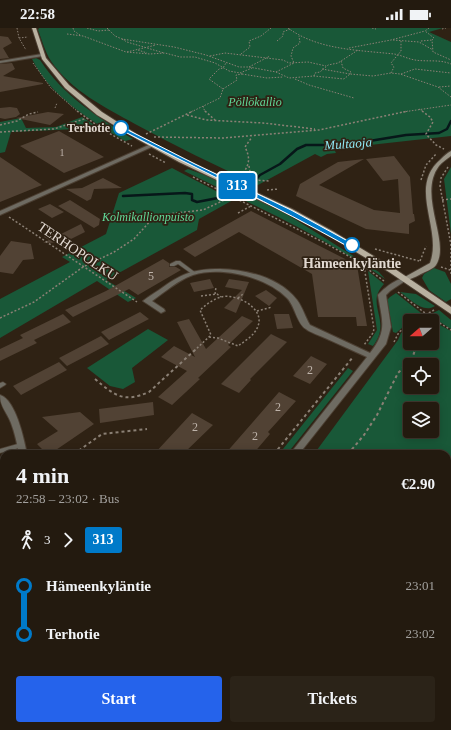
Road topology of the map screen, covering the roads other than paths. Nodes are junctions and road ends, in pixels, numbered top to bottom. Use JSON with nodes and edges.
{"nodes":[{"id":1,"x":34,"y":28,"type":"edge"},
{"id":2,"x":42,"y":55,"type":"junction"},
{"id":3,"x":0,"y":62,"type":"edge"},
{"id":4,"x":153,"y":145,"type":"junction"},
{"id":5,"x":449,"y":151,"type":"edge"},
{"id":6,"x":0,"y":213,"type":"edge"},
{"id":7,"x":172,"y":264,"type":"dead end"},
{"id":8,"x":194,"y":273,"type":"junction"},
{"id":9,"x":405,"y":279,"type":"junction"},
{"id":10,"x":161,"y":311,"type":"dead end"},
{"id":11,"x":451,"y":311,"type":"edge"},
{"id":12,"x":371,"y":356,"type":"junction"},
{"id":13,"x":0,"y":398,"type":"edge"},
{"id":14,"x":21,"y":445,"type":"junction"},
{"id":15,"x":4,"y":450,"type":"edge"},
{"id":16,"x":22,"y":450,"type":"edge"},
{"id":17,"x":297,"y":450,"type":"edge"}],
"edges":[{"from":1,"to":2,"type":"main road"},
{"from":2,"to":3,"type":"street"},
{"from":2,"to":4,"type":"main road"},
{"from":4,"to":6,"type":"street"},
{"from":4,"to":9,"type":"main road"},
{"from":5,"to":9,"type":"street"},
{"from":7,"to":8,"type":"lane"},
{"from":8,"to":10,"type":"street"},
{"from":8,"to":12,"type":"street"},
{"from":9,"to":11,"type":"main road"},
{"from":9,"to":12,"type":"street"},
{"from":12,"to":17,"type":"street"},
{"from":13,"to":14,"type":"street"},
{"from":14,"to":15,"type":"lane"},
{"from":14,"to":16,"type":"street"}]}
